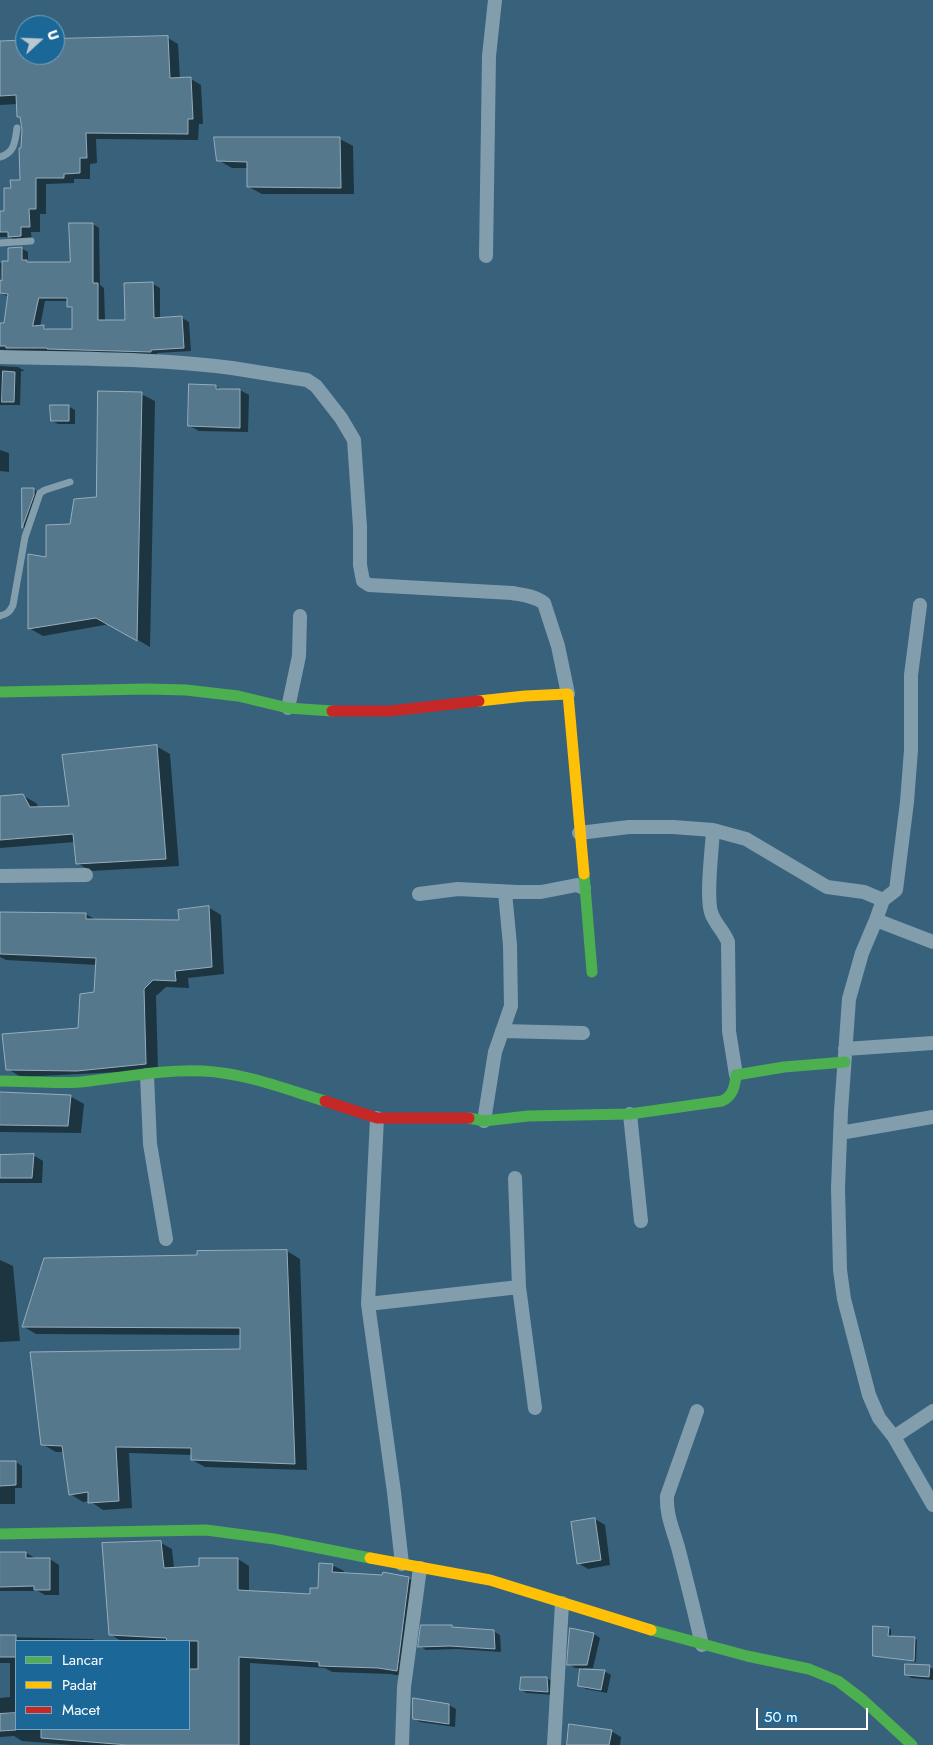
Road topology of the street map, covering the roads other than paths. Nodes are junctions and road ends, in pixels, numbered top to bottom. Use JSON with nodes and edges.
{"nodes":[{"id":1,"x":495,"y":0,"type":"edge"},
{"id":2,"x":17,"y":128,"type":"dead end"},
{"id":3,"x":0,"y":157,"type":"edge"},
{"id":4,"x":31,"y":241,"type":"dead end"},
{"id":5,"x":0,"y":243,"type":"edge"},
{"id":6,"x":486,"y":256,"type":"dead end"},
{"id":7,"x":0,"y":357,"type":"edge"},
{"id":8,"x":70,"y":482,"type":"dead end"},
{"id":9,"x":920,"y":605,"type":"dead end"},
{"id":10,"x":0,"y":616,"type":"edge"},
{"id":11,"x":300,"y":616,"type":"dead end"},
{"id":12,"x":0,"y":692,"type":"edge"},
{"id":13,"x":568,"y":694,"type":"junction"},
{"id":14,"x":288,"y":708,"type":"junction"},
{"id":15,"x":713,"y":830,"type":"junction"},
{"id":16,"x":579,"y":834,"type":"junction"},
{"id":17,"x":86,"y":875,"type":"dead end"},
{"id":18,"x":0,"y":876,"type":"edge"},
{"id":19,"x":584,"y":888,"type":"junction"},
{"id":20,"x":505,"y":892,"type":"junction"},
{"id":21,"x":419,"y":894,"type":"dead end"},
{"id":22,"x":883,"y":900,"type":"junction"},
{"id":23,"x":876,"y":920,"type":"junction"},
{"id":24,"x":933,"y":942,"type":"edge"},
{"id":25,"x":592,"y":972,"type":"dead end"},
{"id":26,"x":502,"y":1031,"type":"junction"},
{"id":27,"x":583,"y":1033,"type":"dead end"},
{"id":28,"x":933,"y":1043,"type":"edge"},
{"id":29,"x":845,"y":1056,"type":"junction"},
{"id":30,"x":147,"y":1075,"type":"junction"},
{"id":31,"x":736,"y":1075,"type":"junction"},
{"id":32,"x":0,"y":1081,"type":"edge"},
{"id":33,"x":630,"y":1114,"type":"junction"},
{"id":34,"x":933,"y":1117,"type":"edge"},
{"id":35,"x":377,"y":1118,"type":"junction"},
{"id":36,"x":484,"y":1121,"type":"junction"},
{"id":37,"x":840,"y":1133,"type":"junction"},
{"id":38,"x":515,"y":1178,"type":"dead end"},
{"id":39,"x":641,"y":1221,"type":"dead end"},
{"id":40,"x":166,"y":1239,"type":"dead end"},
{"id":41,"x":519,"y":1287,"type":"junction"},
{"id":42,"x":368,"y":1304,"type":"junction"},
{"id":43,"x":534,"y":1408,"type":"dead end"},
{"id":44,"x":697,"y":1411,"type":"dead end"},
{"id":45,"x":933,"y":1411,"type":"edge"},
{"id":46,"x":894,"y":1437,"type":"junction"},
{"id":47,"x":933,"y":1505,"type":"edge"},
{"id":48,"x":0,"y":1534,"type":"edge"},
{"id":49,"x":402,"y":1564,"type":"junction"},
{"id":50,"x":420,"y":1568,"type":"junction"},
{"id":51,"x":562,"y":1602,"type":"junction"},
{"id":52,"x":702,"y":1645,"type":"junction"},
{"id":53,"x":909,"y":1744,"type":"edge"},
{"id":54,"x":402,"y":1745,"type":"edge"},
{"id":55,"x":554,"y":1745,"type":"edge"}],
"edges":[{"from":1,"to":6,"type":"street"},
{"from":2,"to":3,"type":"lane"},
{"from":4,"to":5,"type":"lane"},
{"from":7,"to":13,"type":"street"},
{"from":8,"to":10,"type":"lane"},
{"from":9,"to":22,"type":"street"},
{"from":11,"to":14,"type":"street"},
{"from":12,"to":14,"type":"street"},
{"from":13,"to":14,"type":"street"},
{"from":13,"to":16,"type":"street"},
{"from":15,"to":16,"type":"street"},
{"from":15,"to":22,"type":"street"},
{"from":15,"to":31,"type":"street"},
{"from":16,"to":19,"type":"street"},
{"from":17,"to":18,"type":"street"},
{"from":19,"to":20,"type":"street"},
{"from":19,"to":25,"type":"street"},
{"from":20,"to":21,"type":"street"},
{"from":20,"to":26,"type":"street"},
{"from":22,"to":23,"type":"street"},
{"from":23,"to":24,"type":"street"},
{"from":23,"to":29,"type":"street"},
{"from":26,"to":27,"type":"street"},
{"from":26,"to":36,"type":"street"},
{"from":28,"to":29,"type":"street"},
{"from":29,"to":31,"type":"street"},
{"from":29,"to":37,"type":"street"},
{"from":30,"to":32,"type":"street"},
{"from":30,"to":35,"type":"street"},
{"from":30,"to":40,"type":"street"},
{"from":31,"to":33,"type":"street"},
{"from":33,"to":36,"type":"street"},
{"from":33,"to":39,"type":"street"},
{"from":34,"to":37,"type":"street"},
{"from":35,"to":36,"type":"street"},
{"from":35,"to":42,"type":"street"},
{"from":37,"to":46,"type":"street"},
{"from":38,"to":41,"type":"street"},
{"from":41,"to":42,"type":"street"},
{"from":41,"to":43,"type":"street"},
{"from":42,"to":49,"type":"street"},
{"from":44,"to":52,"type":"street"},
{"from":45,"to":46,"type":"street"},
{"from":46,"to":47,"type":"street"},
{"from":48,"to":49,"type":"street"},
{"from":49,"to":50,"type":"street"},
{"from":50,"to":51,"type":"street"},
{"from":50,"to":54,"type":"street"},
{"from":51,"to":52,"type":"street"},
{"from":51,"to":55,"type":"street"},
{"from":52,"to":53,"type":"street"}]}
